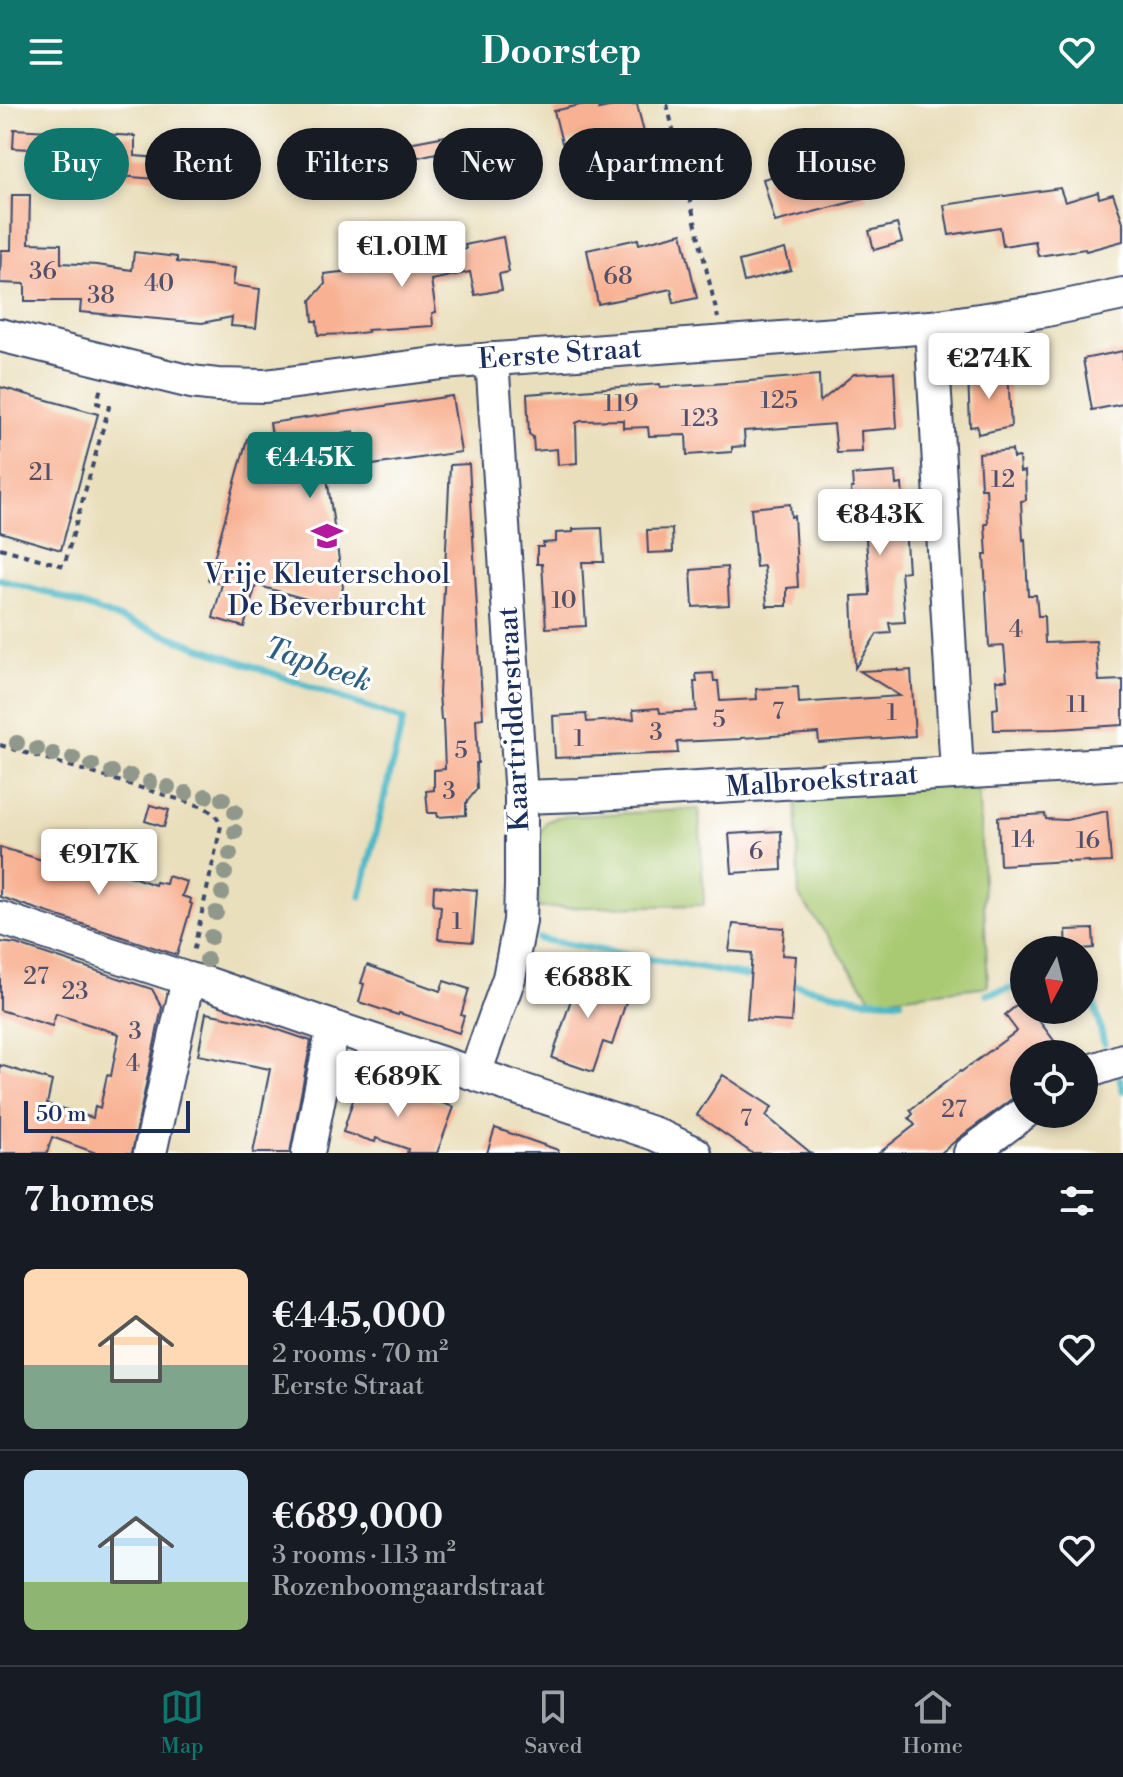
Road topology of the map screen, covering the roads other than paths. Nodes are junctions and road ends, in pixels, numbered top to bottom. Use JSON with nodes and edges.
{"nodes":[{"id":1,"x":1123,"y":294,"type":"edge"},
{"id":2,"x":931,"y":327,"type":"junction"},
{"id":3,"x":0,"y":335,"type":"edge"},
{"id":4,"x":492,"y":359,"type":"junction"},
{"id":5,"x":1123,"y":763,"type":"edge"},
{"id":6,"x":957,"y":772,"type":"junction"},
{"id":7,"x":521,"y":797,"type":"junction"},
{"id":8,"x":0,"y":918,"type":"edge"},
{"id":9,"x":188,"y":979,"type":"junction"},
{"id":10,"x":333,"y":1027,"type":"junction"},
{"id":11,"x":1123,"y":1060,"type":"edge"},
{"id":12,"x":1098,"y":1068,"type":"edge"},
{"id":13,"x":475,"y":1073,"type":"junction"},
{"id":14,"x":1010,"y":1123,"type":"edge"},
{"id":15,"x":150,"y":1153,"type":"edge"},
{"id":16,"x":308,"y":1153,"type":"edge"},
{"id":17,"x":695,"y":1153,"type":"edge"},
{"id":18,"x":970,"y":1153,"type":"edge"}],
"edges":[{"from":1,"to":2,"type":"street","name":"Eerste Straat"},
{"from":2,"to":4,"type":"street","name":"Eerste Straat"},
{"from":2,"to":6,"type":"street"},
{"from":3,"to":4,"type":"street","name":"Eerste Straat"},
{"from":4,"to":7,"type":"street","name":"Kaartridderstraat"},
{"from":5,"to":6,"type":"street","name":"Malbroekstraat"},
{"from":6,"to":7,"type":"street","name":"Malbroekstraat"},
{"from":7,"to":13,"type":"street","name":"Kaartridderstraat"},
{"from":8,"to":9,"type":"street"},
{"from":9,"to":10,"type":"street"},
{"from":9,"to":15,"type":"street"},
{"from":10,"to":13,"type":"street"},
{"from":10,"to":16,"type":"street"},
{"from":11,"to":12,"type":"street"},
{"from":13,"to":17,"type":"street"},
{"from":14,"to":18,"type":"street"}]}
